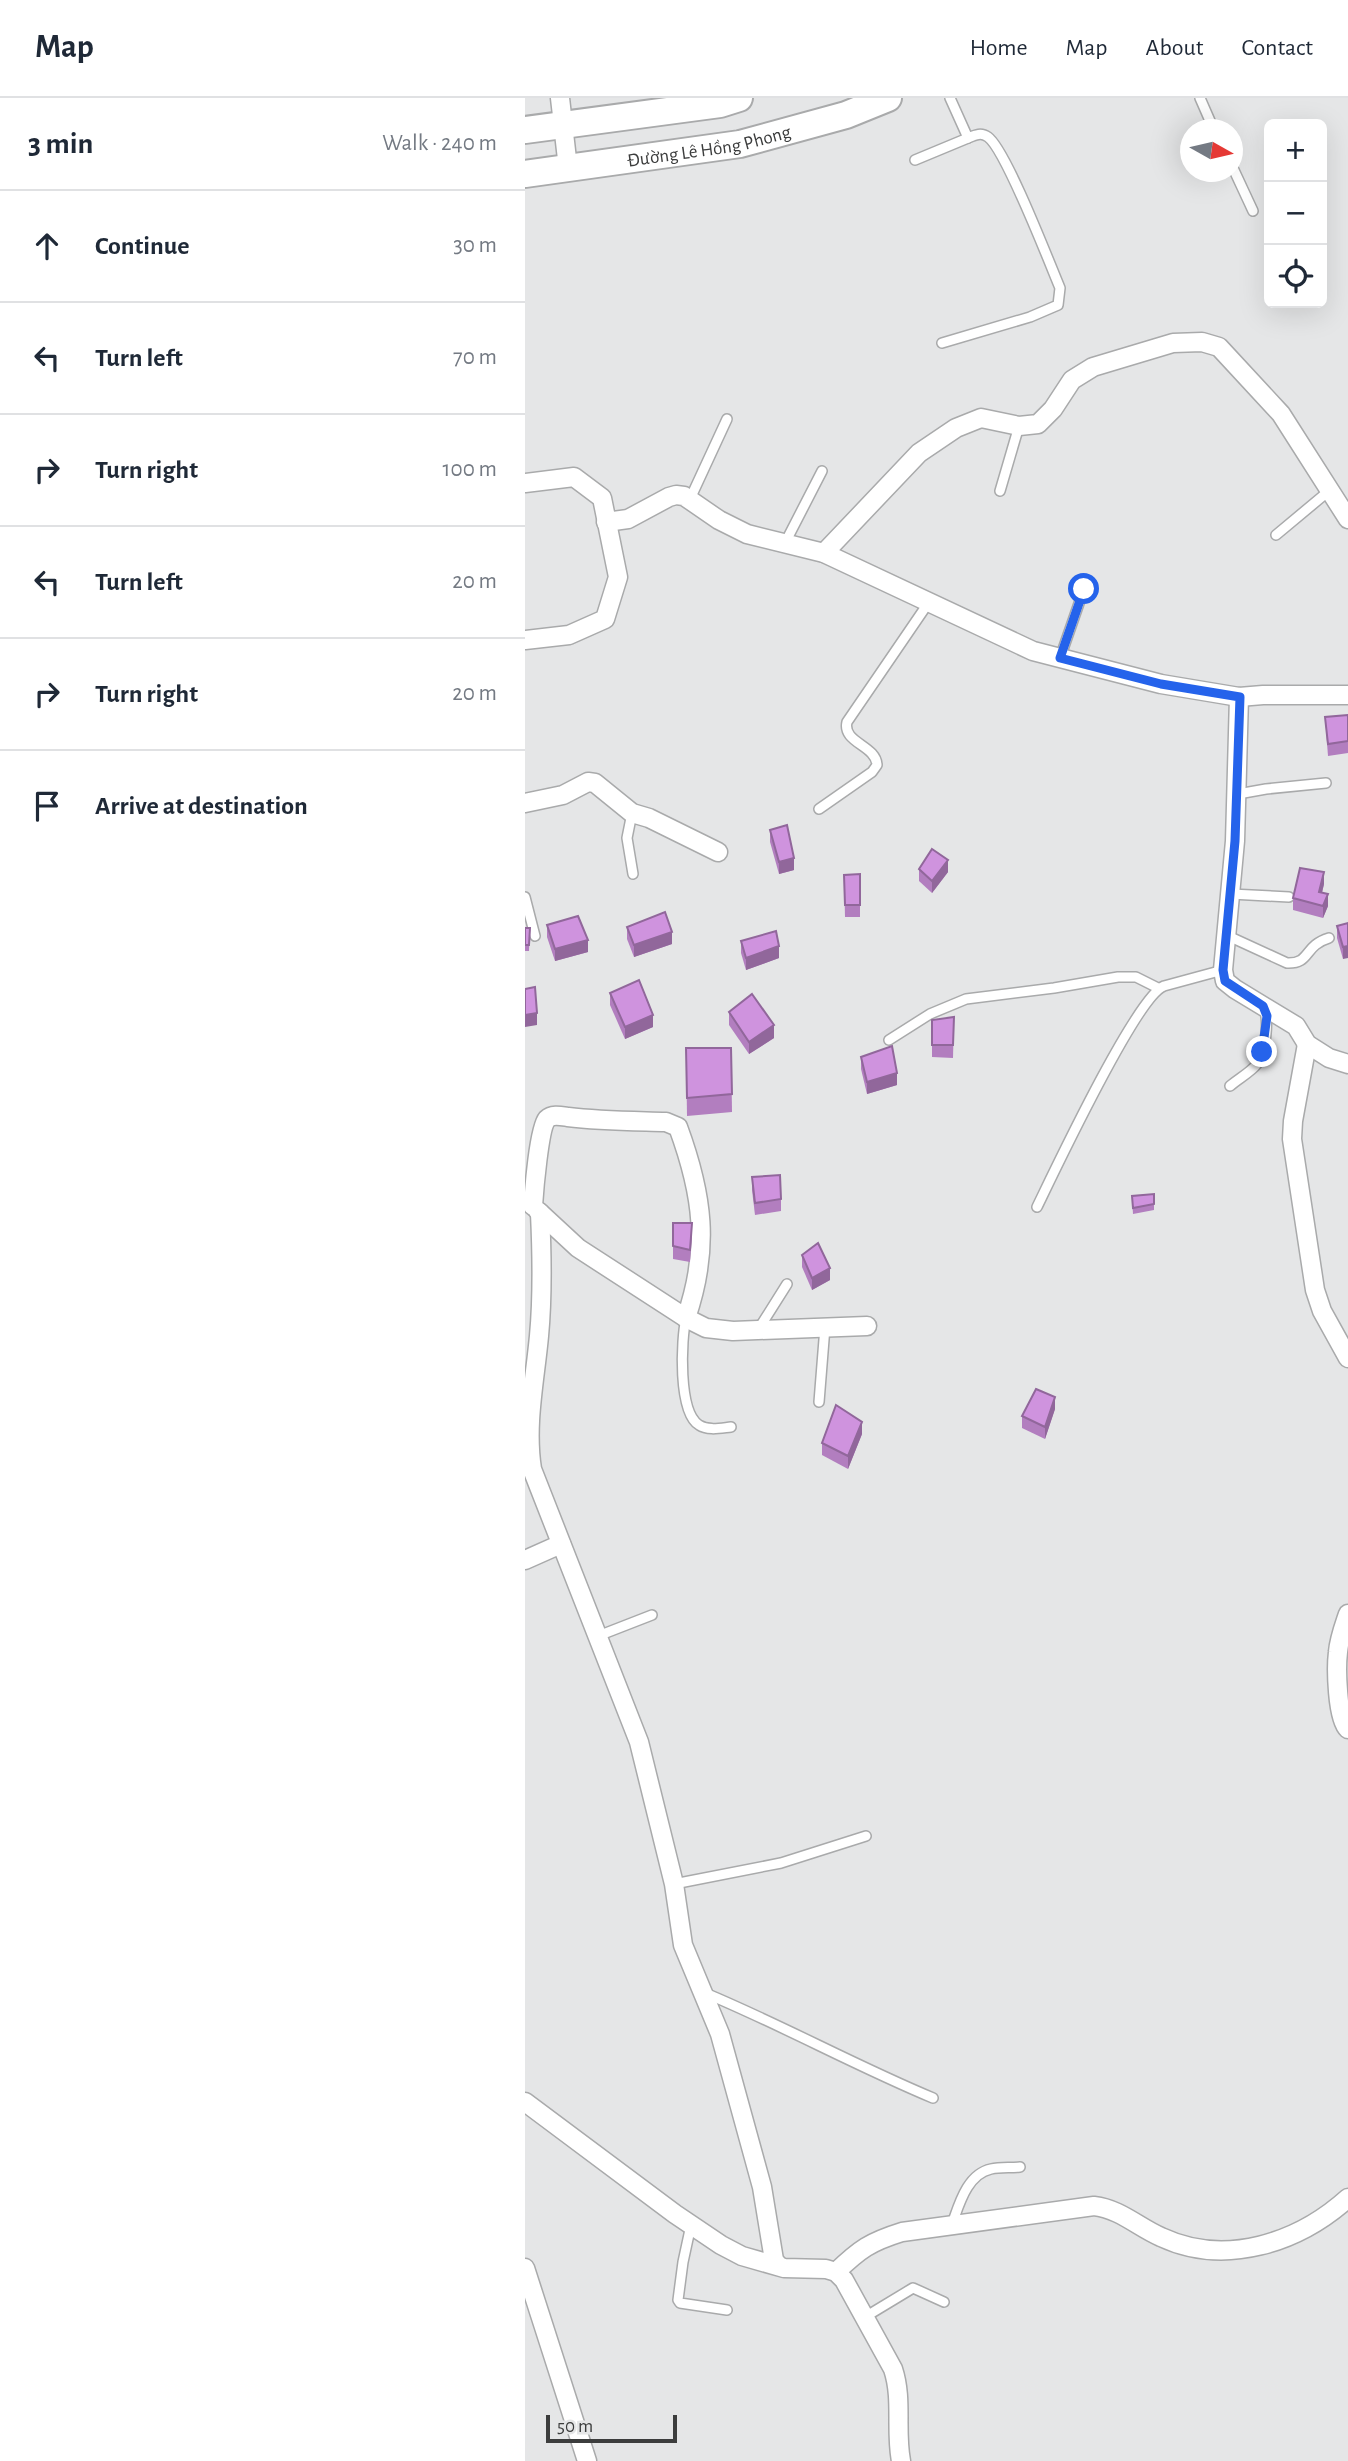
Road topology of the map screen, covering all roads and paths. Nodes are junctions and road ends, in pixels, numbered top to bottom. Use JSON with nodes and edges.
{"nodes":[{"id":1,"x":560,"y":98,"type":"edge"},
{"id":2,"x":739,"y":98,"type":"edge"},
{"id":3,"x":888,"y":98,"type":"edge"},
{"id":4,"x":950,"y":98,"type":"edge"},
{"id":5,"x":1200,"y":98,"type":"edge"},
{"id":6,"x":1209,"y":119,"type":"edge"},
{"id":7,"x":564,"y":124,"type":"junction"},
{"id":8,"x":525,"y":130,"type":"edge"},
{"id":9,"x":968,"y":138,"type":"junction"},
{"id":10,"x":915,"y":160,"type":"dead end"},
{"id":11,"x":569,"y":167,"type":"junction"},
{"id":12,"x":525,"y":174,"type":"edge"},
{"id":13,"x":1240,"y":182,"type":"edge"},
{"id":14,"x":1253,"y":211,"type":"dead end"},
{"id":15,"x":942,"y":343,"type":"dead end"},
{"id":16,"x":727,"y":419,"type":"dead end"},
{"id":17,"x":1019,"y":426,"type":"junction"},
{"id":18,"x":822,"y":471,"type":"dead end"},
{"id":19,"x":525,"y":483,"type":"edge"},
{"id":20,"x":1329,"y":490,"type":"junction"},
{"id":21,"x":1000,"y":491,"type":"dead end"},
{"id":22,"x":690,"y":499,"type":"junction"},
{"id":23,"x":1348,"y":519,"type":"edge"},
{"id":24,"x":606,"y":522,"type":"junction"},
{"id":25,"x":1276,"y":535,"type":"dead end"},
{"id":26,"x":785,"y":543,"type":"junction"},
{"id":27,"x":824,"y":553,"type":"junction"},
{"id":28,"x":1084,"y":589,"type":"dead end"},
{"id":29,"x":929,"y":602,"type":"junction"},
{"id":30,"x":525,"y":640,"type":"edge"},
{"id":31,"x":1060,"y":658,"type":"junction"},
{"id":32,"x":1348,"y":695,"type":"edge"},
{"id":33,"x":1240,"y":697,"type":"junction"},
{"id":34,"x":1326,"y":783,"type":"dead end"},
{"id":35,"x":1238,"y":794,"type":"junction"},
{"id":36,"x":525,"y":803,"type":"edge"},
{"id":37,"x":819,"y":809,"type":"dead end"},
{"id":38,"x":632,"y":813,"type":"junction"},
{"id":39,"x":717,"y":852,"type":"dead end"},
{"id":40,"x":633,"y":874,"type":"dead end"},
{"id":41,"x":1231,"y":894,"type":"junction"},
{"id":42,"x":525,"y":897,"type":"edge"},
{"id":43,"x":1289,"y":897,"type":"dead end"},
{"id":44,"x":1226,"y":935,"type":"junction"},
{"id":45,"x":535,"y":936,"type":"dead end"},
{"id":46,"x":1329,"y":938,"type":"dead end"},
{"id":47,"x":1223,"y":970,"type":"junction"},
{"id":48,"x":1158,"y":988,"type":"junction"},
{"id":49,"x":1263,"y":1006,"type":"junction"},
{"id":50,"x":889,"y":1040,"type":"dead end"},
{"id":51,"x":1307,"y":1044,"type":"junction"},
{"id":52,"x":1348,"y":1065,"type":"edge"},
{"id":53,"x":1230,"y":1086,"type":"dead end"},
{"id":54,"x":533,"y":1206,"type":"edge"},
{"id":55,"x":1037,"y":1207,"type":"dead end"},
{"id":56,"x":787,"y":1284,"type":"dead end"},
{"id":57,"x":686,"y":1318,"type":"junction"},
{"id":58,"x":867,"y":1326,"type":"dead end"},
{"id":59,"x":824,"y":1327,"type":"junction"},
{"id":60,"x":758,"y":1330,"type":"junction"},
{"id":61,"x":1348,"y":1358,"type":"edge"},
{"id":62,"x":819,"y":1402,"type":"dead end"},
{"id":63,"x":731,"y":1427,"type":"dead end"},
{"id":64,"x":561,"y":1544,"type":"junction"},
{"id":65,"x":525,"y":1560,"type":"edge"},
{"id":66,"x":1348,"y":1614,"type":"edge"},
{"id":67,"x":652,"y":1615,"type":"dead end"},
{"id":68,"x":598,"y":1636,"type":"junction"},
{"id":69,"x":1348,"y":1729,"type":"edge"},
{"id":70,"x":866,"y":1836,"type":"dead end"},
{"id":71,"x":674,"y":1884,"type":"junction"},
{"id":72,"x":703,"y":1992,"type":"junction"},
{"id":73,"x":933,"y":2098,"type":"dead end"},
{"id":74,"x":525,"y":2102,"type":"edge"},
{"id":75,"x":1020,"y":2167,"type":"dead end"},
{"id":76,"x":1348,"y":2197,"type":"edge"},
{"id":77,"x":691,"y":2224,"type":"junction"},
{"id":78,"x":951,"y":2226,"type":"junction"},
{"id":79,"x":778,"y":2265,"type":"junction"},
{"id":80,"x":837,"y":2272,"type":"junction"},
{"id":81,"x":527,"y":2279,"type":"edge"},
{"id":82,"x":944,"y":2302,"type":"dead end"},
{"id":83,"x":727,"y":2310,"type":"dead end"},
{"id":84,"x":865,"y":2317,"type":"junction"},
{"id":85,"x":587,"y":2461,"type":"edge"},
{"id":86,"x":901,"y":2461,"type":"edge"}],
"edges":[{"from":1,"to":7,"type":"street"},
{"from":2,"to":7,"type":"main road","name":"Đường Lê Hồng Phong"},
{"from":3,"to":11,"type":"main road","name":"Đường Lê Hồng Phong"},
{"from":4,"to":9,"type":"lane"},
{"from":5,"to":6,"type":"lane"},
{"from":7,"to":8,"type":"main road","name":"Đường Lê Hồng Phong"},
{"from":7,"to":11,"type":"street"},
{"from":9,"to":10,"type":"lane"},
{"from":9,"to":15,"type":"lane"},
{"from":11,"to":12,"type":"main road","name":"Đường Lê Hồng Phong"},
{"from":13,"to":14,"type":"lane"},
{"from":16,"to":22,"type":"lane"},
{"from":17,"to":20,"type":"street"},
{"from":17,"to":21,"type":"lane"},
{"from":17,"to":27,"type":"street"},
{"from":18,"to":26,"type":"lane"},
{"from":19,"to":24,"type":"street"},
{"from":20,"to":23,"type":"street"},
{"from":20,"to":25,"type":"lane"},
{"from":22,"to":24,"type":"street"},
{"from":22,"to":26,"type":"street"},
{"from":24,"to":30,"type":"street"},
{"from":26,"to":27,"type":"street"},
{"from":27,"to":29,"type":"street"},
{"from":28,"to":31,"type":"lane"},
{"from":29,"to":31,"type":"street"},
{"from":29,"to":37,"type":"lane"},
{"from":31,"to":33,"type":"street"},
{"from":32,"to":33,"type":"street"},
{"from":33,"to":35,"type":"street"},
{"from":34,"to":35,"type":"lane"},
{"from":35,"to":41,"type":"street"},
{"from":36,"to":38,"type":"street"},
{"from":38,"to":39,"type":"street"},
{"from":38,"to":40,"type":"lane"},
{"from":41,"to":43,"type":"lane"},
{"from":41,"to":44,"type":"street"},
{"from":42,"to":45,"type":"lane"},
{"from":44,"to":46,"type":"lane"},
{"from":44,"to":47,"type":"street"},
{"from":47,"to":48,"type":"lane"},
{"from":47,"to":49,"type":"street"},
{"from":48,"to":50,"type":"lane"},
{"from":48,"to":55,"type":"lane"},
{"from":49,"to":51,"type":"street"},
{"from":49,"to":53,"type":"lane"},
{"from":51,"to":52,"type":"street"},
{"from":51,"to":61,"type":"street"},
{"from":54,"to":57,"type":"street"},
{"from":54,"to":57,"type":"street"},
{"from":54,"to":64,"type":"street"},
{"from":56,"to":60,"type":"lane"},
{"from":57,"to":60,"type":"street"},
{"from":57,"to":63,"type":"lane"},
{"from":58,"to":59,"type":"street"},
{"from":59,"to":60,"type":"street"},
{"from":59,"to":62,"type":"lane"},
{"from":64,"to":65,"type":"street"},
{"from":64,"to":68,"type":"street"},
{"from":66,"to":69,"type":"street"},
{"from":67,"to":68,"type":"lane"},
{"from":68,"to":71,"type":"street"},
{"from":70,"to":71,"type":"lane"},
{"from":71,"to":72,"type":"street"},
{"from":72,"to":73,"type":"lane"},
{"from":72,"to":79,"type":"street"},
{"from":74,"to":77,"type":"street"},
{"from":75,"to":78,"type":"lane"},
{"from":76,"to":78,"type":"street"},
{"from":77,"to":79,"type":"street"},
{"from":77,"to":83,"type":"lane"},
{"from":78,"to":80,"type":"street"},
{"from":79,"to":80,"type":"street"},
{"from":80,"to":84,"type":"street"},
{"from":81,"to":85,"type":"street"},
{"from":82,"to":84,"type":"lane"},
{"from":84,"to":86,"type":"street"}]}
